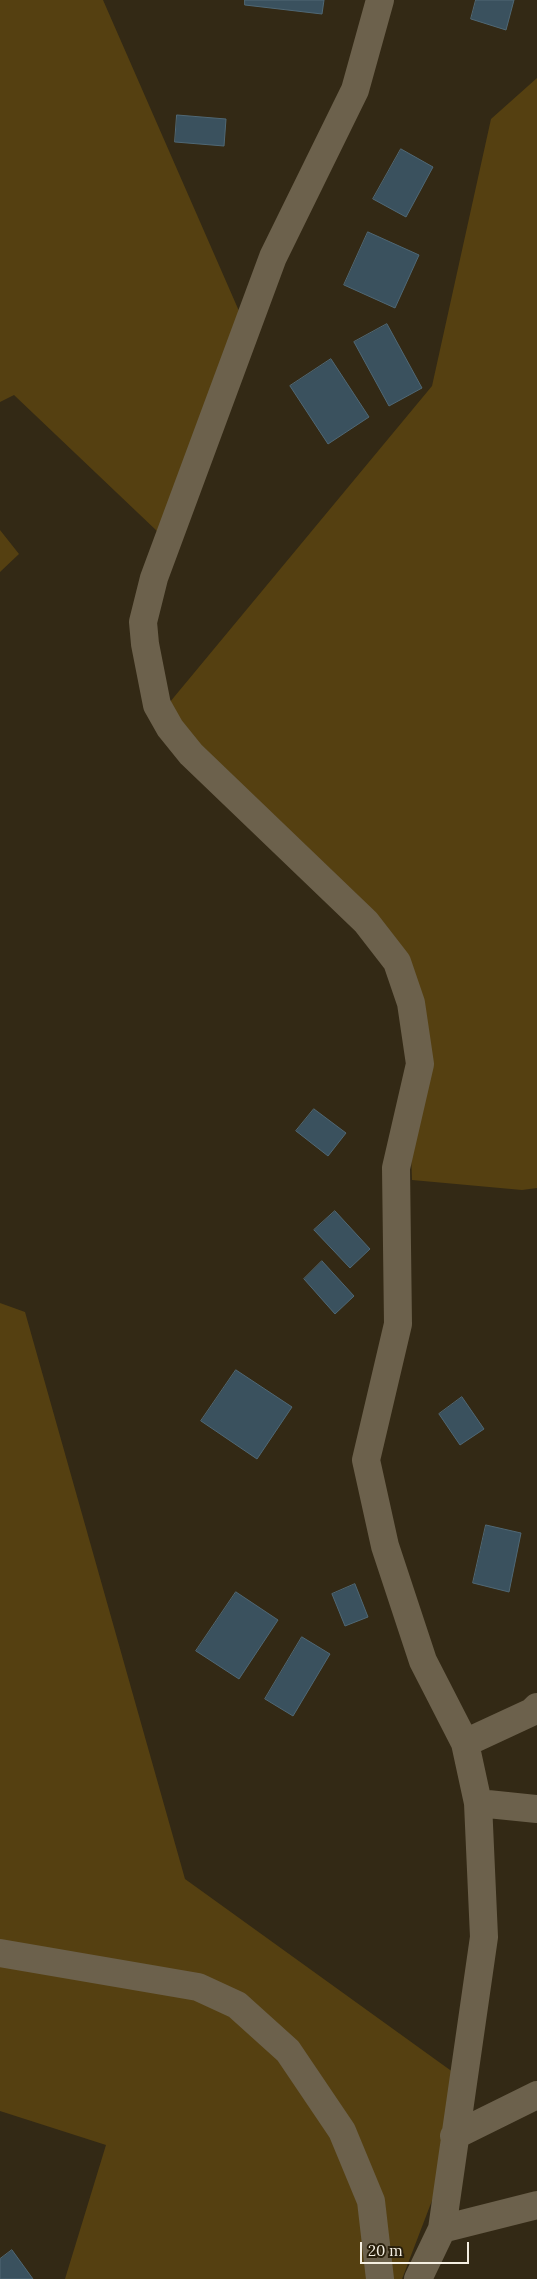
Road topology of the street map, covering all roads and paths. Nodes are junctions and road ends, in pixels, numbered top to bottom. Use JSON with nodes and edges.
{"nodes":[{"id":1,"x":380,"y":0,"type":"edge"},
{"id":2,"x":537,"y":1707,"type":"edge"},
{"id":3,"x":464,"y":1743,"type":"junction"},
{"id":4,"x":478,"y":1802,"type":"junction"},
{"id":5,"x":537,"y":1809,"type":"edge"},
{"id":6,"x":0,"y":1953,"type":"edge"},
{"id":7,"x":537,"y":2094,"type":"edge"},
{"id":8,"x":454,"y":2136,"type":"junction"},
{"id":9,"x":537,"y":2205,"type":"edge"},
{"id":10,"x":442,"y":2229,"type":"junction"},
{"id":11,"x":380,"y":2279,"type":"edge"},
{"id":12,"x":418,"y":2279,"type":"edge"}],
"edges":[{"from":1,"to":3,"type":"street"},
{"from":2,"to":3,"type":"street"},
{"from":3,"to":4,"type":"street"},
{"from":4,"to":5,"type":"street"},
{"from":4,"to":8,"type":"street"},
{"from":6,"to":11,"type":"street"},
{"from":7,"to":8,"type":"street"},
{"from":8,"to":10,"type":"street"},
{"from":9,"to":10,"type":"street"},
{"from":10,"to":12,"type":"street"}]}
